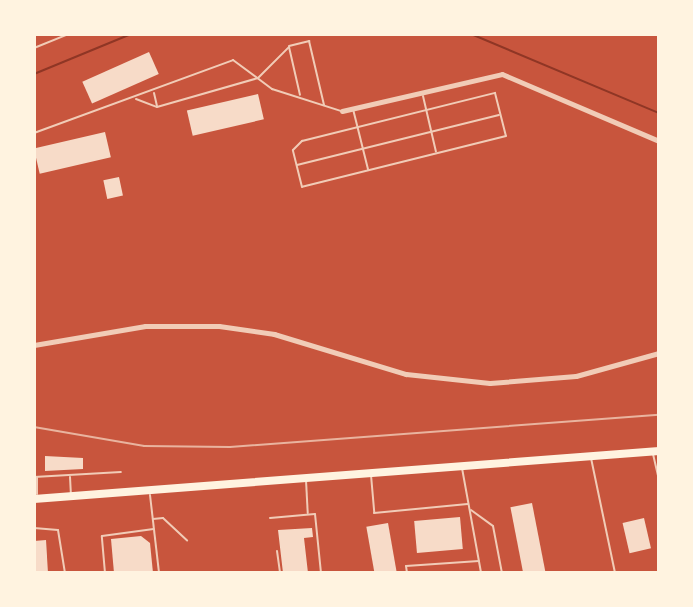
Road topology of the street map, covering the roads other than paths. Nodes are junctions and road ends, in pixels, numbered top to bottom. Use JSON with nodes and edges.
{"nodes":[{"id":1,"x":68,"y":34,"type":"edge"},
{"id":2,"x":289,"y":47,"type":"junction"},
{"id":3,"x":34,"y":48,"type":"edge"},
{"id":4,"x":258,"y":78,"type":"junction"},
{"id":5,"x":153,"y":91,"type":"junction"},
{"id":6,"x":422,"y":91,"type":"junction"},
{"id":7,"x":301,"y":96,"type":"junction"},
{"id":8,"x":135,"y":99,"type":"junction"},
{"id":9,"x":324,"y":106,"type":"junction"},
{"id":10,"x":157,"y":107,"type":"junction"},
{"id":11,"x":353,"y":108,"type":"junction"},
{"id":12,"x":426,"y":110,"type":"junction"},
{"id":13,"x":342,"y":111,"type":"joint"},
{"id":14,"x":500,"y":115,"type":"junction"},
{"id":15,"x":358,"y":127,"type":"junction"},
{"id":16,"x":431,"y":132,"type":"junction"},
{"id":17,"x":34,"y":133,"type":"edge"},
{"id":18,"x":659,"y":141,"type":"edge"},
{"id":19,"x":363,"y":149,"type":"junction"},
{"id":20,"x":436,"y":153,"type":"junction"},
{"id":21,"x":297,"y":165,"type":"junction"},
{"id":22,"x":369,"y":170,"type":"junction"},
{"id":23,"x":34,"y":345,"type":"edge"},
{"id":24,"x":659,"y":353,"type":"edge"},
{"id":25,"x":656,"y":451,"type":"edge"},
{"id":26,"x":591,"y":456,"type":"junction"},
{"id":27,"x":462,"y":466,"type":"junction"},
{"id":28,"x":121,"y":472,"type":"dead end"},
{"id":29,"x":371,"y":474,"type":"junction"},
{"id":30,"x":70,"y":475,"type":"junction"},
{"id":31,"x":35,"y":477,"type":"edge"},
{"id":32,"x":306,"y":478,"type":"junction"},
{"id":33,"x":659,"y":481,"type":"edge"},
{"id":34,"x":149,"y":490,"type":"junction"},
{"id":35,"x":71,"y":496,"type":"junction"},
{"id":36,"x":36,"y":499,"type":"edge"},
{"id":37,"x":468,"y":504,"type":"junction"},
{"id":38,"x":469,"y":510,"type":"junction"},
{"id":39,"x":308,"y":515,"type":"junction"},
{"id":40,"x":270,"y":518,"type":"dead end"},
{"id":41,"x":153,"y":519,"type":"junction"},
{"id":42,"x":34,"y":528,"type":"edge"},
{"id":43,"x":154,"y":529,"type":"junction"},
{"id":44,"x":187,"y":540,"type":"dead end"},
{"id":45,"x":277,"y":551,"type":"dead end"},
{"id":46,"x":480,"y":561,"type":"junction"},
{"id":47,"x":65,"y":573,"type":"edge"},
{"id":48,"x":105,"y":573,"type":"edge"},
{"id":49,"x":159,"y":573,"type":"edge"},
{"id":50,"x":280,"y":573,"type":"edge"},
{"id":51,"x":321,"y":573,"type":"edge"},
{"id":52,"x":407,"y":573,"type":"edge"},
{"id":53,"x":481,"y":573,"type":"edge"},
{"id":54,"x":502,"y":573,"type":"edge"},
{"id":55,"x":615,"y":573,"type":"edge"}],
"edges":[{"from":1,"to":3,"type":"lane"},
{"from":2,"to":4,"type":"lane"},
{"from":2,"to":7,"type":"lane"},
{"from":2,"to":9,"type":"lane"},
{"from":4,"to":5,"type":"lane"},
{"from":4,"to":7,"type":"lane"},
{"from":4,"to":10,"type":"lane"},
{"from":5,"to":8,"type":"lane"},
{"from":5,"to":10,"type":"lane"},
{"from":6,"to":11,"type":"street"},
{"from":6,"to":12,"type":"lane"},
{"from":6,"to":18,"type":"street"},
{"from":7,"to":9,"type":"lane"},
{"from":8,"to":10,"type":"lane"},
{"from":8,"to":17,"type":"lane"},
{"from":9,"to":13,"type":"lane"},
{"from":11,"to":13,"type":"street"},
{"from":11,"to":15,"type":"lane"},
{"from":12,"to":14,"type":"lane"},
{"from":12,"to":15,"type":"lane"},
{"from":12,"to":16,"type":"lane"},
{"from":14,"to":16,"type":"lane"},
{"from":14,"to":20,"type":"lane"},
{"from":15,"to":19,"type":"lane"},
{"from":15,"to":21,"type":"lane"},
{"from":16,"to":19,"type":"lane"},
{"from":16,"to":20,"type":"lane"},
{"from":19,"to":21,"type":"lane"},
{"from":19,"to":22,"type":"lane"},
{"from":20,"to":22,"type":"lane"},
{"from":21,"to":22,"type":"lane"},
{"from":23,"to":24,"type":"street"},
{"from":25,"to":26,"type":"main road"},
{"from":25,"to":33,"type":"lane"},
{"from":26,"to":27,"type":"main road"},
{"from":26,"to":55,"type":"lane"},
{"from":27,"to":29,"type":"main road"},
{"from":27,"to":37,"type":"lane"},
{"from":28,"to":30,"type":"lane"},
{"from":29,"to":32,"type":"main road"},
{"from":29,"to":37,"type":"lane"},
{"from":30,"to":31,"type":"lane"},
{"from":30,"to":35,"type":"lane"},
{"from":31,"to":36,"type":"lane"},
{"from":32,"to":34,"type":"main road"},
{"from":32,"to":39,"type":"lane"},
{"from":34,"to":35,"type":"main road"},
{"from":34,"to":41,"type":"lane"},
{"from":35,"to":36,"type":"main road"},
{"from":37,"to":38,"type":"lane"},
{"from":38,"to":46,"type":"lane"},
{"from":38,"to":54,"type":"lane"},
{"from":39,"to":40,"type":"lane"},
{"from":39,"to":51,"type":"lane"},
{"from":41,"to":43,"type":"lane"},
{"from":41,"to":44,"type":"lane"},
{"from":42,"to":47,"type":"lane"},
{"from":43,"to":48,"type":"lane"},
{"from":43,"to":49,"type":"lane"},
{"from":45,"to":50,"type":"lane"},
{"from":46,"to":52,"type":"lane"},
{"from":46,"to":53,"type":"lane"}]}
